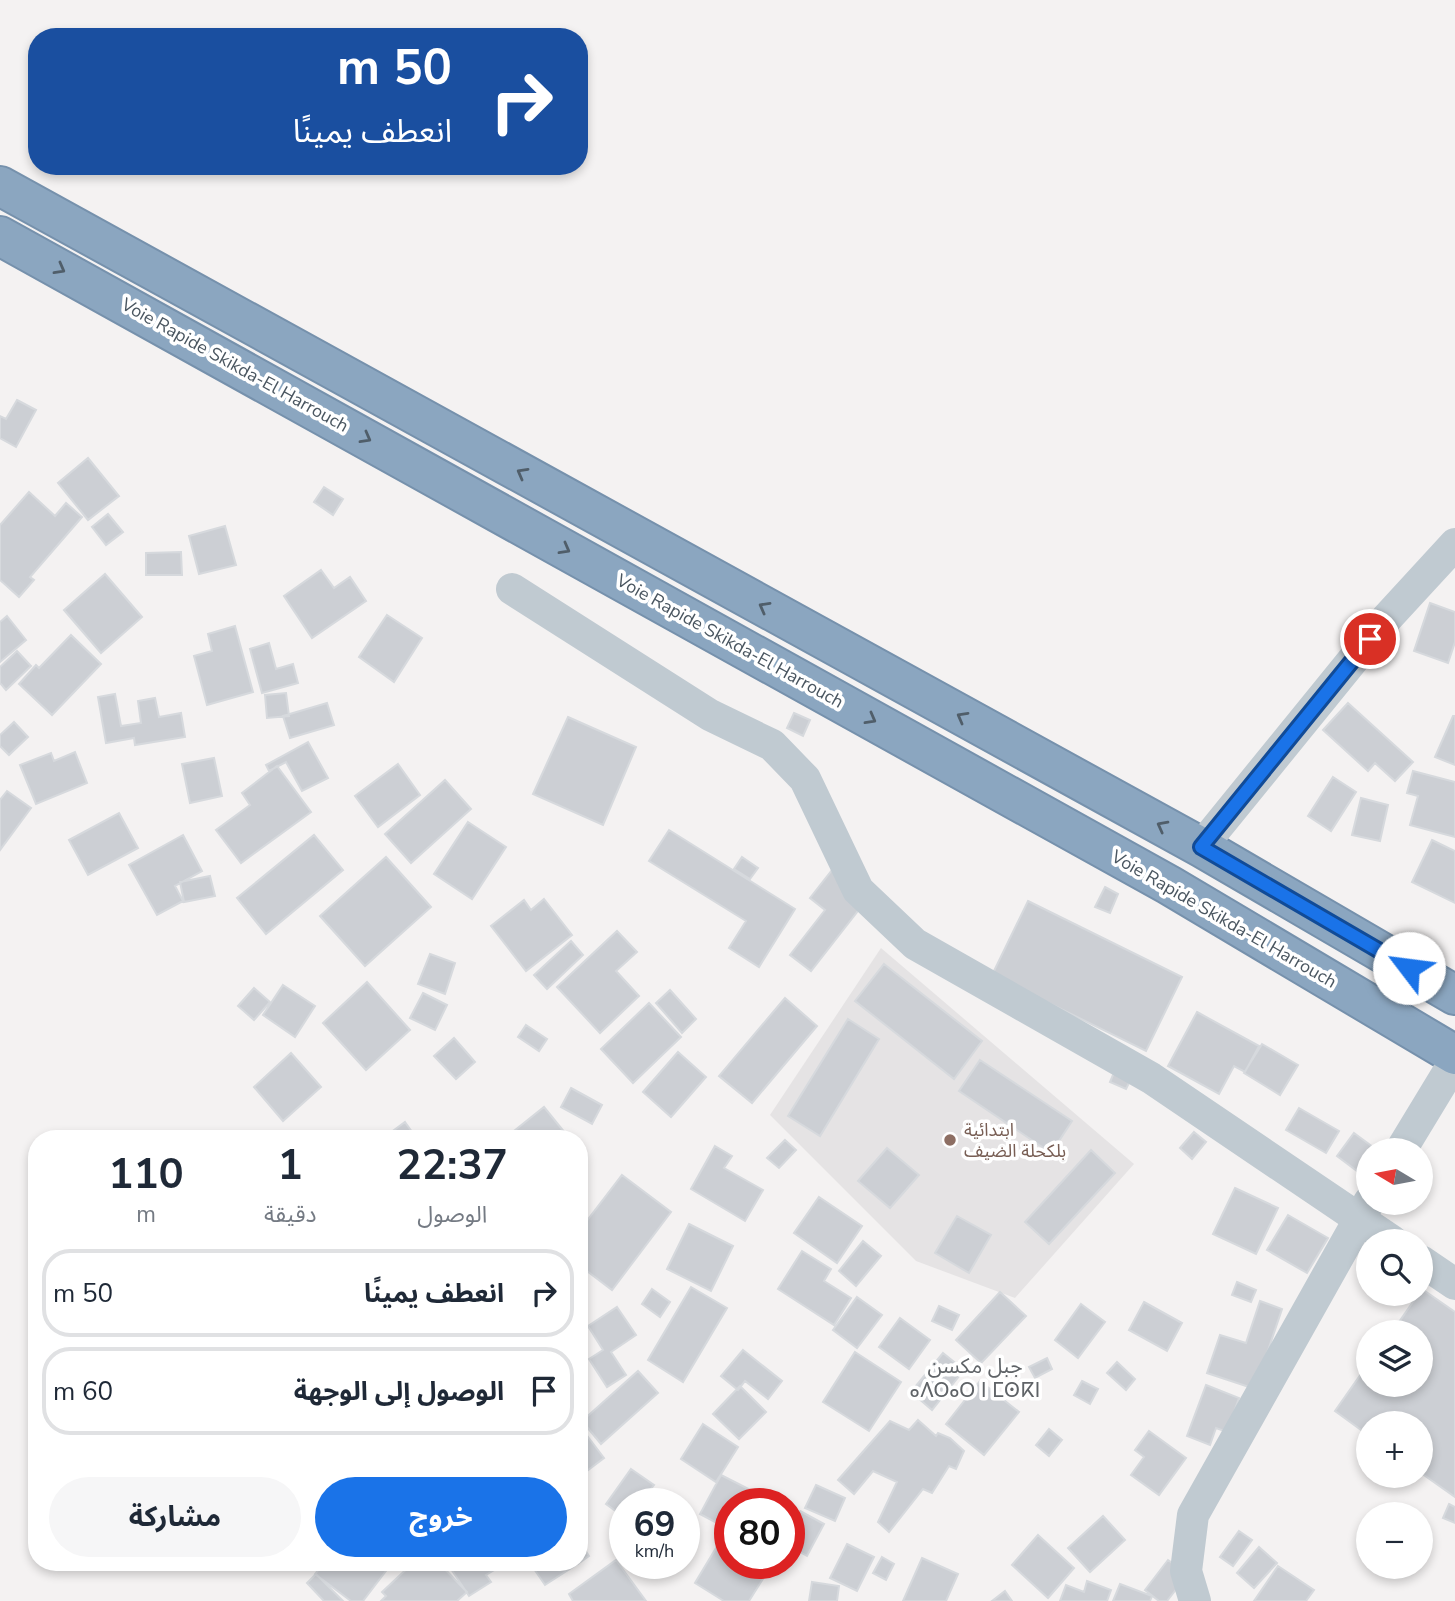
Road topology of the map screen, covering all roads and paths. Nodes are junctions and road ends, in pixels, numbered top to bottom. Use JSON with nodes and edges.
{"nodes":[{"id":1,"x":0,"y":186,"type":"edge"},
{"id":2,"x":0,"y":236,"type":"edge"},
{"id":3,"x":1455,"y":544,"type":"edge"},
{"id":4,"x":512,"y":589,"type":"dead end"},
{"id":5,"x":1201,"y":847,"type":"junction"},
{"id":6,"x":1455,"y":994,"type":"edge"},
{"id":7,"x":1455,"y":1055,"type":"edge"},
{"id":8,"x":1455,"y":1061,"type":"edge"},
{"id":9,"x":1408,"y":1138,"type":"edge"},
{"id":10,"x":1356,"y":1205,"type":"edge"},
{"id":11,"x":1361,"y":1215,"type":"edge"},
{"id":12,"x":1368,"y":1215,"type":"edge"},
{"id":13,"x":1381,"y":1229,"type":"edge"},
{"id":14,"x":1433,"y":1269,"type":"edge"},
{"id":15,"x":1455,"y":1284,"type":"edge"},
{"id":16,"x":1197,"y":1599,"type":"edge"}],
"edges":[{"from":5,"to":1,"type":"highway","one_way":true},
{"from":2,"to":7,"type":"highway","name":"Voie Rapide Skikda-El Harrouch","one_way":true},
{"from":3,"to":5,"type":"street"},
{"from":4,"to":10,"type":"street"},
{"from":5,"to":6,"type":"highway"},
{"from":8,"to":9,"type":"street"},
{"from":11,"to":16,"type":"street"},
{"from":12,"to":13,"type":"street"},
{"from":14,"to":15,"type":"street"}]}
